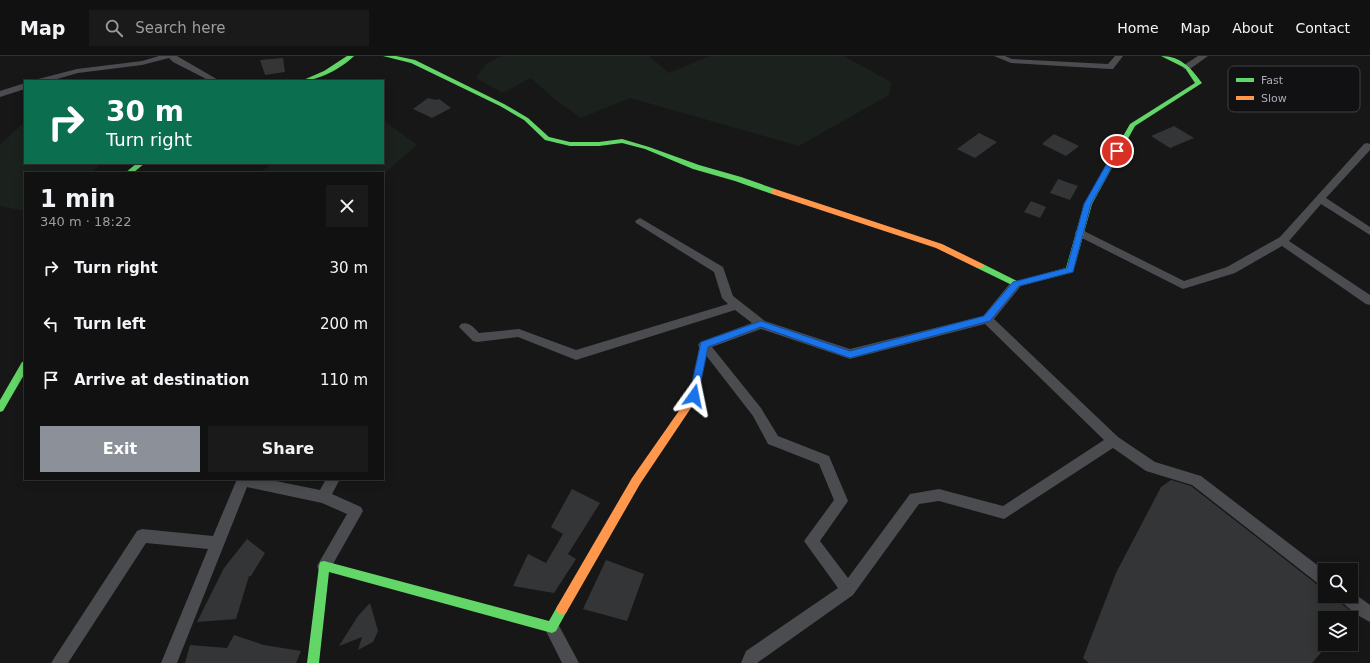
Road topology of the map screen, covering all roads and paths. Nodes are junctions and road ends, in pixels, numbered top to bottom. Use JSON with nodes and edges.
{"nodes":[{"id":1,"x":168,"y":56,"type":"edge"},
{"id":2,"x":172,"y":56,"type":"edge"},
{"id":3,"x":351,"y":56,"type":"edge"},
{"id":4,"x":386,"y":56,"type":"edge"},
{"id":5,"x":998,"y":56,"type":"edge"},
{"id":6,"x":1119,"y":56,"type":"edge"},
{"id":7,"x":1164,"y":56,"type":"edge"},
{"id":8,"x":1204,"y":56,"type":"edge"},
{"id":9,"x":1187,"y":67,"type":"junction"},
{"id":10,"x":45,"y":80,"type":"edge"},
{"id":11,"x":214,"y":80,"type":"edge"},
{"id":12,"x":306,"y":80,"type":"edge"},
{"id":13,"x":24,"y":86,"type":"edge"},
{"id":14,"x":0,"y":94,"type":"edge"},
{"id":15,"x":1370,"y":147,"type":"edge"},
{"id":16,"x":140,"y":164,"type":"edge"},
{"id":17,"x":131,"y":172,"type":"edge"},
{"id":18,"x":1320,"y":199,"type":"junction"},
{"id":19,"x":640,"y":221,"type":"dead end"},
{"id":20,"x":1370,"y":232,"type":"edge"},
{"id":21,"x":1080,"y":233,"type":"junction"},
{"id":22,"x":1282,"y":241,"type":"junction"},
{"id":23,"x":1016,"y":284,"type":"junction"},
{"id":24,"x":1370,"y":301,"type":"edge"},
{"id":25,"x":737,"y":305,"type":"junction"},
{"id":26,"x":987,"y":319,"type":"junction"},
{"id":27,"x":761,"y":324,"type":"junction"},
{"id":28,"x":465,"y":327,"type":"dead end"},
{"id":29,"x":704,"y":344,"type":"junction"},
{"id":30,"x":24,"y":367,"type":"edge"},
{"id":31,"x":0,"y":408,"type":"edge"},
{"id":32,"x":1113,"y":441,"type":"junction"},
{"id":33,"x":332,"y":480,"type":"edge"},
{"id":34,"x":323,"y":497,"type":"junction"},
{"id":35,"x":218,"y":543,"type":"junction"},
{"id":36,"x":324,"y":566,"type":"junction"},
{"id":37,"x":1318,"y":575,"type":"edge"},
{"id":38,"x":848,"y":590,"type":"junction"},
{"id":39,"x":1355,"y":603,"type":"edge"},
{"id":40,"x":1370,"y":614,"type":"edge"},
{"id":41,"x":552,"y":627,"type":"junction"},
{"id":42,"x":59,"y":663,"type":"edge"},
{"id":43,"x":169,"y":663,"type":"edge"},
{"id":44,"x":313,"y":663,"type":"edge"},
{"id":45,"x":571,"y":663,"type":"edge"},
{"id":46,"x":749,"y":663,"type":"edge"}],
"edges":[{"from":1,"to":10,"type":"street"},
{"from":2,"to":11,"type":"street"},
{"from":3,"to":12,"type":"street"},
{"from":4,"to":23,"type":"street"},
{"from":5,"to":6,"type":"street"},
{"from":7,"to":9,"type":"street"},
{"from":8,"to":9,"type":"street"},
{"from":9,"to":21,"type":"street"},
{"from":13,"to":14,"type":"street"},
{"from":15,"to":18,"type":"street"},
{"from":16,"to":17,"type":"street"},
{"from":18,"to":20,"type":"street"},
{"from":18,"to":22,"type":"street"},
{"from":19,"to":25,"type":"street"},
{"from":21,"to":22,"type":"street"},
{"from":21,"to":23,"type":"street"},
{"from":22,"to":24,"type":"street"},
{"from":23,"to":26,"type":"street"},
{"from":25,"to":27,"type":"street"},
{"from":25,"to":28,"type":"street"},
{"from":26,"to":27,"type":"street"},
{"from":26,"to":32,"type":"street"},
{"from":27,"to":29,"type":"street"},
{"from":29,"to":38,"type":"street"},
{"from":29,"to":41,"type":"street"},
{"from":30,"to":31,"type":"street"},
{"from":32,"to":37,"type":"street"},
{"from":32,"to":38,"type":"street"},
{"from":33,"to":34,"type":"street"},
{"from":34,"to":35,"type":"street"},
{"from":34,"to":36,"type":"street"},
{"from":35,"to":42,"type":"street"},
{"from":35,"to":43,"type":"street"},
{"from":36,"to":41,"type":"street"},
{"from":36,"to":44,"type":"street"},
{"from":38,"to":46,"type":"street"},
{"from":39,"to":40,"type":"street"},
{"from":41,"to":45,"type":"street"}]}
